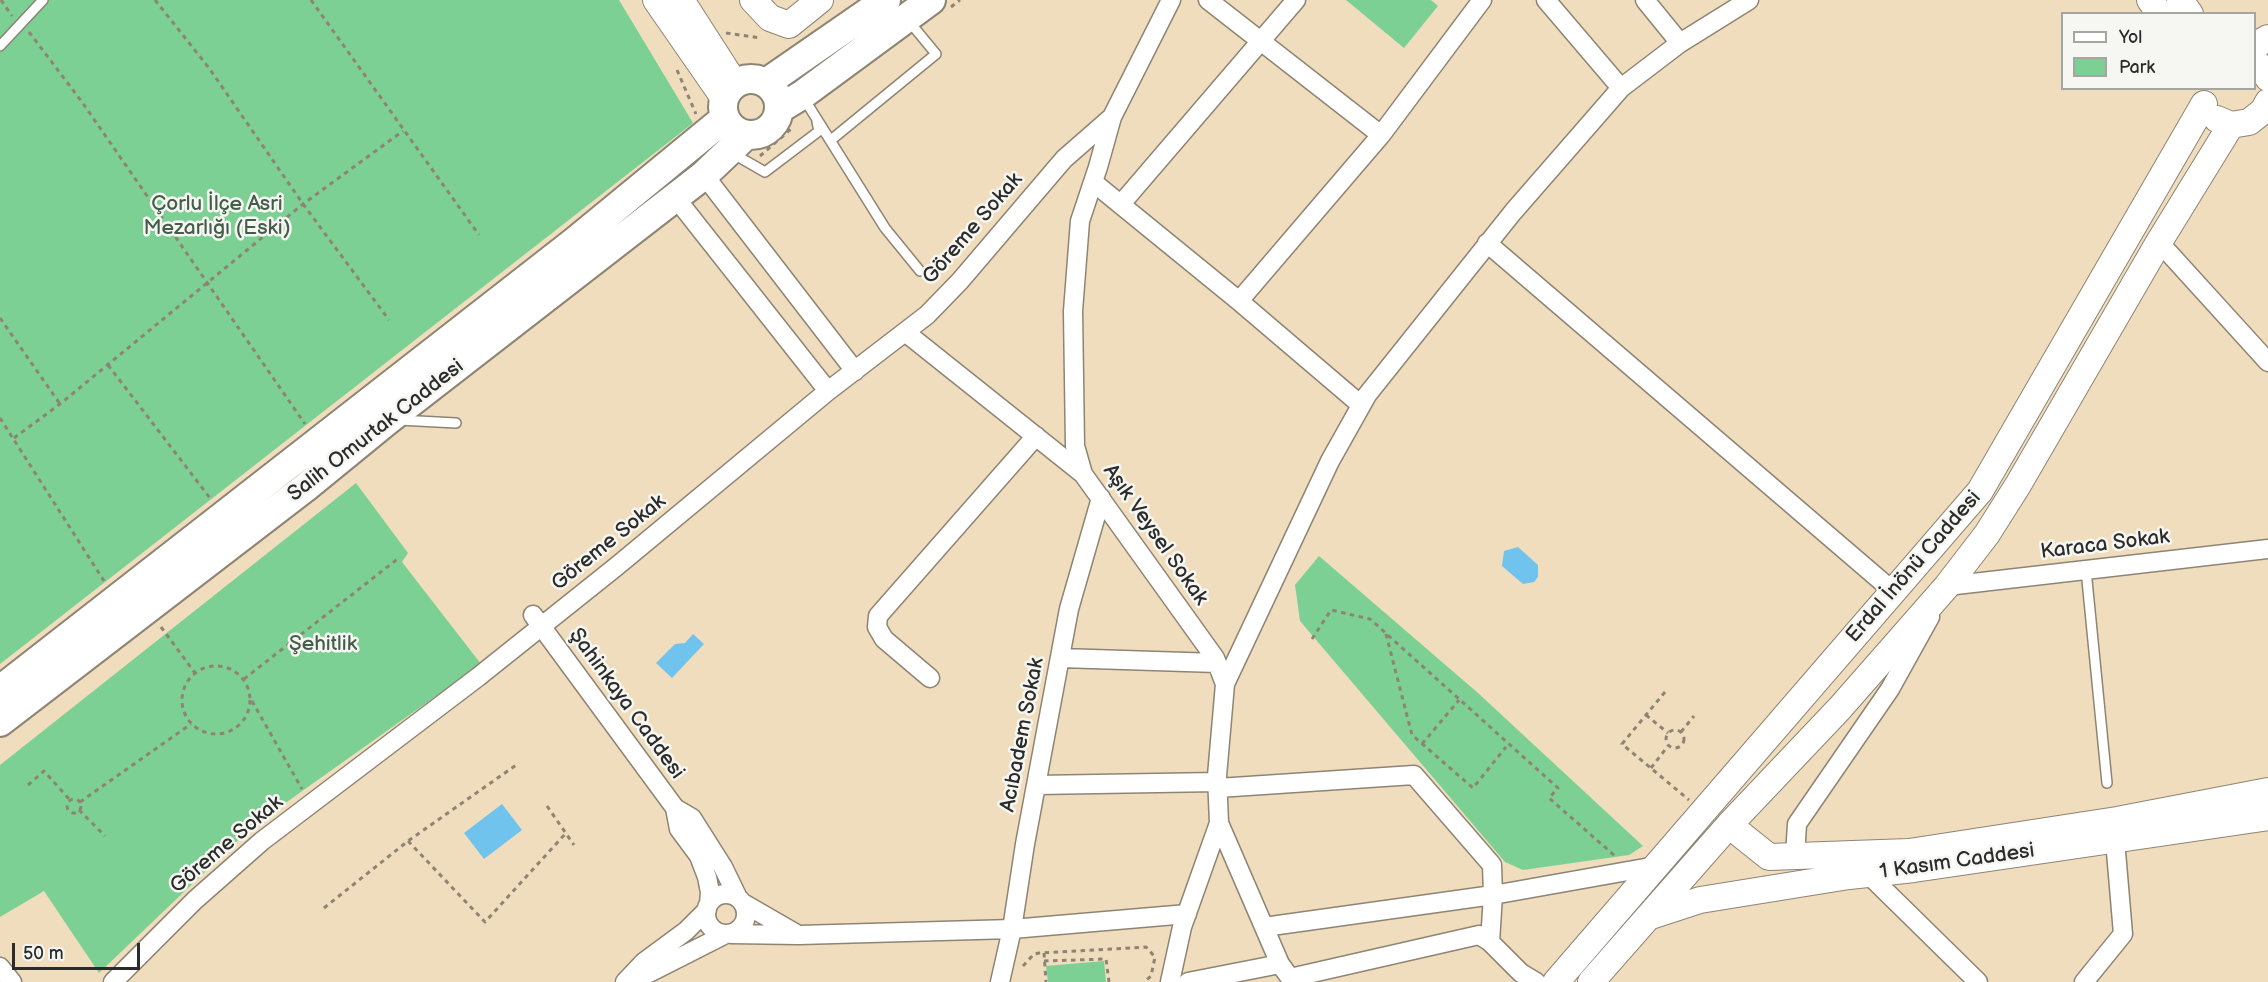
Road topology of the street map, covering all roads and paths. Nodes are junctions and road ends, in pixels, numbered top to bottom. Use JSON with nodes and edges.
{"nodes":[{"id":1,"x":1,"y":0,"type":"edge"},
{"id":2,"x":43,"y":0,"type":"edge"},
{"id":3,"x":155,"y":0,"type":"edge"},
{"id":4,"x":311,"y":0,"type":"edge"},
{"id":5,"x":656,"y":0,"type":"edge"},
{"id":6,"x":681,"y":0,"type":"edge"},
{"id":7,"x":753,"y":0,"type":"edge"},
{"id":8,"x":820,"y":0,"type":"edge"},
{"id":9,"x":931,"y":0,"type":"edge"},
{"id":10,"x":1171,"y":0,"type":"edge"},
{"id":11,"x":1208,"y":0,"type":"edge"},
{"id":12,"x":1296,"y":0,"type":"edge"},
{"id":13,"x":1482,"y":0,"type":"edge"},
{"id":14,"x":1546,"y":0,"type":"edge"},
{"id":15,"x":1645,"y":0,"type":"edge"},
{"id":16,"x":1749,"y":0,"type":"edge"},
{"id":17,"x":897,"y":9,"type":"edge"},
{"id":18,"x":20,"y":23,"type":"junction"},
{"id":19,"x":1260,"y":40,"type":"junction"},
{"id":20,"x":1680,"y":43,"type":"junction"},
{"id":21,"x":0,"y":46,"type":"edge"},
{"id":22,"x":2256,"y":63,"type":"edge"},
{"id":23,"x":675,"y":65,"type":"dead end"},
{"id":24,"x":2268,"y":78,"type":"edge"},
{"id":25,"x":766,"y":83,"type":"junction"},
{"id":26,"x":1622,"y":88,"type":"junction"},
{"id":27,"x":2203,"y":96,"type":"edge"},
{"id":28,"x":2268,"y":102,"type":"edge"},
{"id":29,"x":798,"y":105,"type":"junction"},
{"id":30,"x":1112,"y":117,"type":"junction"},
{"id":31,"x":727,"y":118,"type":"junction"},
{"id":32,"x":2249,"y":127,"type":"edge"},
{"id":33,"x":403,"y":131,"type":"junction"},
{"id":34,"x":1381,"y":135,"type":"junction"},
{"id":35,"x":831,"y":140,"type":"junction"},
{"id":36,"x":704,"y":175,"type":"junction"},
{"id":37,"x":1093,"y":182,"type":"junction"},
{"id":38,"x":675,"y":197,"type":"junction"},
{"id":39,"x":303,"y":204,"type":"junction"},
{"id":40,"x":1121,"y":204,"type":"junction"},
{"id":41,"x":479,"y":235,"type":"dead end"},
{"id":42,"x":2159,"y":242,"type":"junction"},
{"id":43,"x":1487,"y":243,"type":"junction"},
{"id":44,"x":920,"y":271,"type":"dead end"},
{"id":45,"x":208,"y":282,"type":"junction"},
{"id":46,"x":1239,"y":301,"type":"junction"},
{"id":47,"x":0,"y":318,"type":"edge"},
{"id":48,"x":389,"y":320,"type":"dead end"},
{"id":49,"x":905,"y":332,"type":"junction"},
{"id":50,"x":2268,"y":362,"type":"edge"},
{"id":51,"x":108,"y":365,"type":"junction"},
{"id":52,"x":855,"y":371,"type":"junction"},
{"id":53,"x":828,"y":391,"type":"junction"},
{"id":54,"x":60,"y":404,"type":"junction"},
{"id":55,"x":1361,"y":405,"type":"junction"},
{"id":56,"x":0,"y":418,"type":"edge"},
{"id":57,"x":388,"y":420,"type":"junction"},
{"id":58,"x":456,"y":423,"type":"dead end"},
{"id":59,"x":307,"y":428,"type":"dead end"},
{"id":60,"x":1036,"y":436,"type":"junction"},
{"id":61,"x":14,"y":438,"type":"junction"},
{"id":62,"x":1083,"y":474,"type":"junction"},
{"id":63,"x":1101,"y":498,"type":"junction"},
{"id":64,"x":213,"y":501,"type":"dead end"},
{"id":65,"x":2268,"y":549,"type":"edge"},
{"id":66,"x":400,"y":557,"type":"dead end"},
{"id":67,"x":2086,"y":570,"type":"junction"},
{"id":68,"x":106,"y":585,"type":"dead end"},
{"id":69,"x":1947,"y":586,"type":"junction"},
{"id":70,"x":1894,"y":591,"type":"junction"},
{"id":71,"x":537,"y":621,"type":"junction"},
{"id":72,"x":160,"y":625,"type":"dead end"},
{"id":73,"x":1386,"y":634,"type":"junction"},
{"id":74,"x":1312,"y":639,"type":"dead end"},
{"id":75,"x":1061,"y":658,"type":"junction"},
{"id":76,"x":1217,"y":663,"type":"junction"},
{"id":77,"x":195,"y":673,"type":"junction"},
{"id":78,"x":930,"y":678,"type":"dead end"},
{"id":79,"x":244,"y":679,"type":"junction"},
{"id":80,"x":1225,"y":684,"type":"junction"},
{"id":81,"x":0,"y":690,"type":"edge"},
{"id":82,"x":1665,"y":692,"type":"dead end"},
{"id":83,"x":251,"y":700,"type":"junction"},
{"id":84,"x":1459,"y":700,"type":"junction"},
{"id":85,"x":1646,"y":715,"type":"junction"},
{"id":86,"x":1694,"y":716,"type":"dead end"},
{"id":87,"x":0,"y":722,"type":"edge"},
{"id":88,"x":191,"y":724,"type":"junction"},
{"id":89,"x":1681,"y":732,"type":"junction"},
{"id":90,"x":1668,"y":733,"type":"junction"},
{"id":91,"x":1422,"y":744,"type":"junction"},
{"id":92,"x":1668,"y":746,"type":"junction"},
{"id":93,"x":1506,"y":747,"type":"dead end"},
{"id":94,"x":519,"y":763,"type":"dead end"},
{"id":95,"x":1650,"y":768,"type":"junction"},
{"id":96,"x":2107,"y":783,"type":"dead end"},
{"id":97,"x":28,"y":785,"type":"dead end"},
{"id":98,"x":1036,"y":785,"type":"junction"},
{"id":99,"x":1217,"y":785,"type":"junction"},
{"id":100,"x":2268,"y":791,"type":"edge"},
{"id":101,"x":304,"y":792,"type":"dead end"},
{"id":102,"x":70,"y":800,"type":"junction"},
{"id":103,"x":1690,"y":801,"type":"dead end"},
{"id":104,"x":80,"y":802,"type":"junction"},
{"id":105,"x":547,"y":806,"type":"dead end"},
{"id":106,"x":675,"y":808,"type":"junction"},
{"id":107,"x":79,"y":810,"type":"junction"},
{"id":108,"x":2268,"y":817,"type":"edge"},
{"id":109,"x":1219,"y":823,"type":"junction"},
{"id":110,"x":1729,"y":825,"type":"junction"},
{"id":111,"x":566,"y":833,"type":"junction"},
{"id":112,"x":105,"y":836,"type":"dead end"},
{"id":113,"x":2115,"y":840,"type":"junction"},
{"id":114,"x":408,"y":841,"type":"junction"},
{"id":115,"x":574,"y":845,"type":"dead end"},
{"id":116,"x":1795,"y":856,"type":"junction"},
{"id":117,"x":1618,"y":859,"type":"dead end"},
{"id":118,"x":1862,"y":864,"type":"junction"},
{"id":119,"x":1656,"y":866,"type":"junction"},
{"id":120,"x":1493,"y":895,"type":"junction"},
{"id":121,"x":741,"y":900,"type":"junction"},
{"id":122,"x":708,"y":907,"type":"junction"},
{"id":123,"x":324,"y":908,"type":"dead end"},
{"id":124,"x":1187,"y":914,"type":"junction"},
{"id":125,"x":1647,"y":917,"type":"junction"},
{"id":126,"x":1264,"y":927,"type":"junction"},
{"id":127,"x":1012,"y":930,"type":"junction"},
{"id":128,"x":728,"y":934,"type":"junction"},
{"id":129,"x":799,"y":935,"type":"junction"},
{"id":130,"x":1490,"y":942,"type":"junction"},
{"id":131,"x":1044,"y":953,"type":"junction"},
{"id":132,"x":1044,"y":962,"type":"junction"},
{"id":133,"x":0,"y":967,"type":"edge"},
{"id":134,"x":1022,"y":973,"type":"dead end"},
{"id":135,"x":1288,"y":975,"type":"edge"},
{"id":136,"x":627,"y":981,"type":"edge"},
{"id":137,"x":12,"y":982,"type":"edge"},
{"id":138,"x":114,"y":982,"type":"edge"},
{"id":139,"x":1000,"y":982,"type":"edge"},
{"id":140,"x":1046,"y":982,"type":"edge"},
{"id":141,"x":1109,"y":982,"type":"edge"},
{"id":142,"x":1144,"y":982,"type":"edge"},
{"id":143,"x":1170,"y":982,"type":"edge"},
{"id":144,"x":1188,"y":982,"type":"edge"},
{"id":145,"x":1536,"y":982,"type":"edge"},
{"id":146,"x":1556,"y":982,"type":"edge"},
{"id":147,"x":1591,"y":982,"type":"edge"},
{"id":148,"x":1978,"y":982,"type":"edge"},
{"id":149,"x":2084,"y":982,"type":"edge"}],
"edges":[{"from":1,"to":18,"type":"path"},
{"from":2,"to":18,"type":"lane"},
{"from":3,"to":39,"type":"path"},
{"from":4,"to":33,"type":"path"},
{"from":5,"to":31,"type":"main road"},
{"from":6,"to":31,"type":"main road"},
{"from":7,"to":8,"type":"main road"},
{"from":9,"to":17,"type":"main road"},
{"from":10,"to":30,"type":"street","name":"Aşık Veysel Sokak"},
{"from":11,"to":19,"type":"street"},
{"from":12,"to":19,"type":"street"},
{"from":13,"to":34,"type":"street"},
{"from":14,"to":26,"type":"street"},
{"from":15,"to":20,"type":"street"},
{"from":16,"to":20,"type":"street"},
{"from":17,"to":25,"type":"main road"},
{"from":17,"to":29,"type":"main road"},
{"from":17,"to":35,"type":"lane"},
{"from":18,"to":21,"type":"lane"},
{"from":18,"to":45,"type":"path"},
{"from":19,"to":34,"type":"street"},
{"from":19,"to":40,"type":"street"},
{"from":20,"to":26,"type":"street"},
{"from":22,"to":24,"type":"main road"},
{"from":23,"to":31,"type":"path"},
{"from":25,"to":29,"type":"main road"},
{"from":25,"to":31,"type":"main road"},
{"from":26,"to":43,"type":"street"},
{"from":27,"to":32,"type":"main road"},
{"from":27,"to":70,"type":"main road","name":"Erdal İnönü Caddesi"},
{"from":28,"to":32,"type":"main road","name":"Erdal İnönü Caddesi"},
{"from":29,"to":31,"type":"main road"},
{"from":29,"to":31,"type":"lane"},
{"from":29,"to":35,"type":"lane"},
{"from":30,"to":37,"type":"street","name":"Aşık Veysel Sokak"},
{"from":30,"to":49,"type":"street","name":"Göreme Sokak"},
{"from":31,"to":36,"type":"main road","name":"Salih Omurtak Caddesi"},
{"from":31,"to":81,"type":"main road","name":"Salih Omurtak Caddesi"},
{"from":32,"to":42,"type":"main road","name":"Erdal İnönü Caddesi"},
{"from":33,"to":39,"type":"path"},
{"from":33,"to":41,"type":"path"},
{"from":34,"to":46,"type":"street"},
{"from":35,"to":44,"type":"lane"},
{"from":36,"to":38,"type":"main road","name":"Salih Omurtak Caddesi"},
{"from":36,"to":52,"type":"street"},
{"from":37,"to":40,"type":"street"},
{"from":37,"to":62,"type":"street","name":"Aşık Veysel Sokak"},
{"from":38,"to":53,"type":"street"},
{"from":38,"to":57,"type":"main road","name":"Salih Omurtak Caddesi"},
{"from":39,"to":45,"type":"path"},
{"from":39,"to":48,"type":"path"},
{"from":40,"to":46,"type":"street"},
{"from":42,"to":50,"type":"street"},
{"from":42,"to":69,"type":"main road","name":"Erdal İnönü Caddesi"},
{"from":43,"to":55,"type":"street"},
{"from":43,"to":70,"type":"street"},
{"from":45,"to":51,"type":"path"},
{"from":45,"to":59,"type":"path"},
{"from":46,"to":55,"type":"street"},
{"from":47,"to":54,"type":"path"},
{"from":49,"to":52,"type":"street","name":"Göreme Sokak"},
{"from":49,"to":60,"type":"street"},
{"from":51,"to":54,"type":"path"},
{"from":51,"to":64,"type":"path"},
{"from":52,"to":53,"type":"street","name":"Göreme Sokak"},
{"from":53,"to":71,"type":"street","name":"Göreme Sokak"},
{"from":54,"to":61,"type":"path"},
{"from":55,"to":80,"type":"street"},
{"from":56,"to":61,"type":"path"},
{"from":57,"to":58,"type":"lane"},
{"from":57,"to":87,"type":"main road","name":"Salih Omurtak Caddesi"},
{"from":60,"to":62,"type":"street"},
{"from":60,"to":78,"type":"street"},
{"from":61,"to":68,"type":"path"},
{"from":62,"to":63,"type":"street","name":"Aşık Veysel Sokak"},
{"from":63,"to":75,"type":"street","name":"Acıbadem Sokak"},
{"from":63,"to":76,"type":"street","name":"Aşık Veysel Sokak"},
{"from":65,"to":67,"type":"street","name":"Karaca Sokak"},
{"from":66,"to":79,"type":"path"},
{"from":67,"to":69,"type":"street","name":"Karaca Sokak"},
{"from":67,"to":96,"type":"lane"},
{"from":69,"to":110,"type":"main road","name":"Erdal İnönü Caddesi"},
{"from":69,"to":116,"type":"street"},
{"from":70,"to":119,"type":"main road","name":"Erdal İnönü Caddesi"},
{"from":71,"to":106,"type":"street","name":"Şahinkaya Caddesi"},
{"from":71,"to":138,"type":"street","name":"Göreme Sokak"},
{"from":72,"to":77,"type":"path"},
{"from":73,"to":74,"type":"path"},
{"from":73,"to":84,"type":"path"},
{"from":73,"to":91,"type":"path"},
{"from":75,"to":76,"type":"street"},
{"from":75,"to":98,"type":"street","name":"Acıbadem Sokak"},
{"from":76,"to":80,"type":"street","name":"Aşık Veysel Sokak"},
{"from":77,"to":79,"type":"path"},
{"from":77,"to":88,"type":"path"},
{"from":79,"to":83,"type":"path"},
{"from":80,"to":99,"type":"street","name":"Aşık Veysel Sokak"},
{"from":82,"to":85,"type":"path"},
{"from":83,"to":88,"type":"path"},
{"from":83,"to":101,"type":"path"},
{"from":84,"to":91,"type":"path"},
{"from":84,"to":117,"type":"path"},
{"from":85,"to":90,"type":"path"},
{"from":85,"to":95,"type":"path"},
{"from":86,"to":89,"type":"path"},
{"from":88,"to":104,"type":"path"},
{"from":89,"to":90,"type":"path"},
{"from":89,"to":92,"type":"path"},
{"from":90,"to":92,"type":"path"},
{"from":91,"to":93,"type":"path"},
{"from":92,"to":95,"type":"path"},
{"from":94,"to":114,"type":"path"},
{"from":95,"to":103,"type":"path"},
{"from":97,"to":102,"type":"path"},
{"from":98,"to":99,"type":"street"},
{"from":98,"to":127,"type":"street","name":"Acıbadem Sokak"},
{"from":99,"to":109,"type":"street","name":"Aşık Veysel Sokak"},
{"from":99,"to":120,"type":"street"},
{"from":100,"to":118,"type":"main road","name":"1 Kasım Caddesi"},
{"from":102,"to":104,"type":"path"},
{"from":102,"to":107,"type":"path"},
{"from":104,"to":107,"type":"path"},
{"from":105,"to":111,"type":"path"},
{"from":106,"to":121,"type":"street"},
{"from":106,"to":122,"type":"street"},
{"from":107,"to":112,"type":"path"},
{"from":108,"to":113,"type":"main road","name":"1 Kasım Caddesi"},
{"from":109,"to":124,"type":"street"},
{"from":109,"to":126,"type":"street","name":"Aşık Veysel Sokak"},
{"from":110,"to":116,"type":"main road","name":"1 Kasım Caddesi"},
{"from":110,"to":125,"type":"main road","name":"Erdal İnönü Caddesi"},
{"from":111,"to":114,"type":"path"},
{"from":111,"to":115,"type":"path"},
{"from":113,"to":118,"type":"main road","name":"1 Kasım Caddesi"},
{"from":113,"to":149,"type":"street"},
{"from":114,"to":123,"type":"path"},
{"from":116,"to":118,"type":"main road","name":"1 Kasım Caddesi"},
{"from":118,"to":125,"type":"main road","name":"1 Kasım Caddesi"},
{"from":118,"to":148,"type":"street"},
{"from":119,"to":120,"type":"street"},
{"from":119,"to":146,"type":"main road","name":"Erdal İnönü Caddesi"},
{"from":120,"to":126,"type":"street"},
{"from":120,"to":130,"type":"street"},
{"from":121,"to":122,"type":"street"},
{"from":121,"to":128,"type":"street"},
{"from":121,"to":129,"type":"street"},
{"from":122,"to":128,"type":"street"},
{"from":122,"to":136,"type":"street"},
{"from":124,"to":127,"type":"street"},
{"from":124,"to":143,"type":"street"},
{"from":125,"to":147,"type":"main road","name":"Erdal İnönü Caddesi"},
{"from":126,"to":135,"type":"street","name":"Aşık Veysel Sokak"},
{"from":127,"to":129,"type":"street"},
{"from":127,"to":139,"type":"street","name":"Acıbadem Sokak"},
{"from":128,"to":129,"type":"street"},
{"from":128,"to":136,"type":"street"},
{"from":130,"to":135,"type":"street"},
{"from":130,"to":145,"type":"street"},
{"from":131,"to":132,"type":"path"},
{"from":131,"to":134,"type":"path"},
{"from":131,"to":142,"type":"path"},
{"from":132,"to":140,"type":"path"},
{"from":132,"to":141,"type":"path"},
{"from":133,"to":137,"type":"street"},
{"from":135,"to":144,"type":"street"}]}
